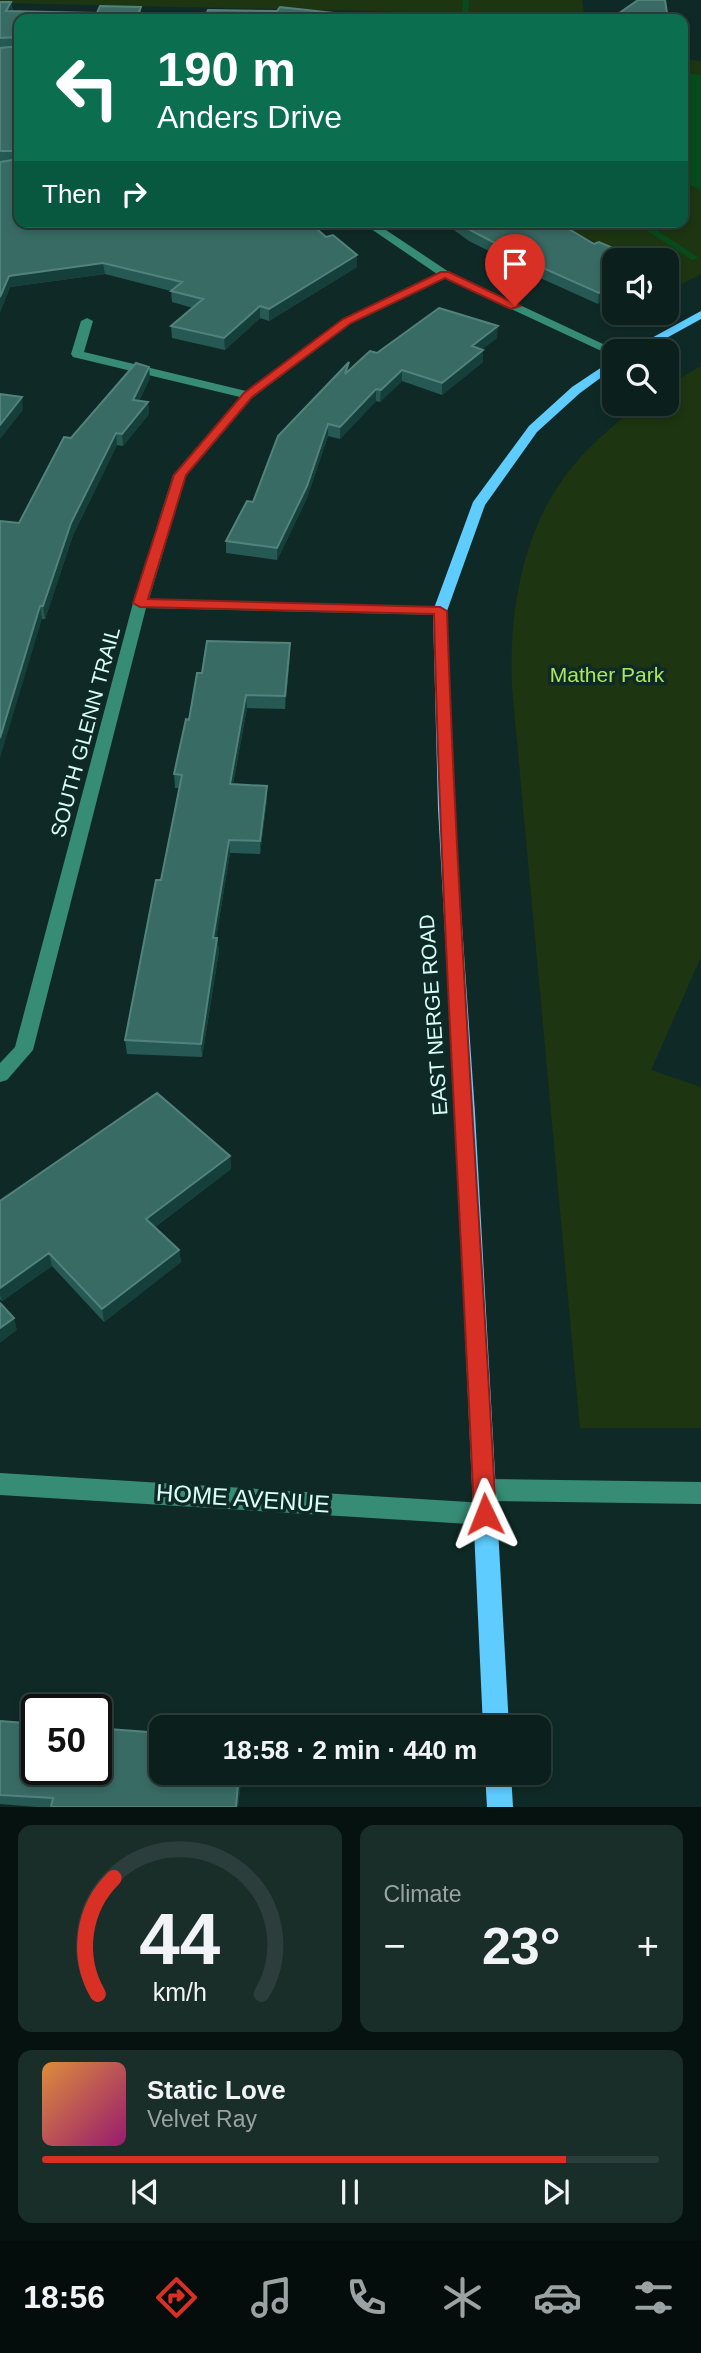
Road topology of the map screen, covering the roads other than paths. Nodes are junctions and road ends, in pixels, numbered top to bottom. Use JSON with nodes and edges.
{"nodes":[{"id":1,"x":375,"y":228,"type":"edge"},
{"id":2,"x":445,"y":274,"type":"junction"},
{"id":3,"x":701,"y":314,"type":"edge"},
{"id":4,"x":87,"y":321,"type":"dead end"},
{"id":5,"x":656,"y":339,"type":"edge"},
{"id":6,"x":602,"y":346,"type":"edge"},
{"id":7,"x":602,"y":372,"type":"edge"},
{"id":8,"x":248,"y":395,"type":"junction"},
{"id":9,"x":140,"y":603,"type":"junction"},
{"id":10,"x":440,"y":611,"type":"junction"},
{"id":11,"x":0,"y":1075,"type":"edge"},
{"id":12,"x":0,"y":1483,"type":"edge"},
{"id":13,"x":701,"y":1493,"type":"edge"},
{"id":14,"x":484,"y":1502,"type":"junction"},
{"id":15,"x":495,"y":1715,"type":"edge"},
{"id":16,"x":498,"y":1785,"type":"edge"},
{"id":17,"x":499,"y":1807,"type":"edge"}],
"edges":[{"from":1,"to":2,"type":"street"},
{"from":2,"to":6,"type":"street"},
{"from":2,"to":8,"type":"street","name":"SOUTH GLENN TRAIL"},
{"from":3,"to":5,"type":"main road"},
{"from":4,"to":8,"type":"street"},
{"from":7,"to":10,"type":"main road","name":"EAST NERGE ROAD"},
{"from":8,"to":9,"type":"street","name":"SOUTH GLENN TRAIL"},
{"from":9,"to":10,"type":"street"},
{"from":9,"to":11,"type":"street","name":"SOUTH GLENN TRAIL"},
{"from":10,"to":14,"type":"main road","name":"EAST NERGE ROAD"},
{"from":12,"to":14,"type":"street","name":"HOME AVENUE"},
{"from":13,"to":14,"type":"street","name":"HOME AVENUE"},
{"from":14,"to":15,"type":"main road","name":"EAST NERGE ROAD"},
{"from":16,"to":17,"type":"main road"}]}
